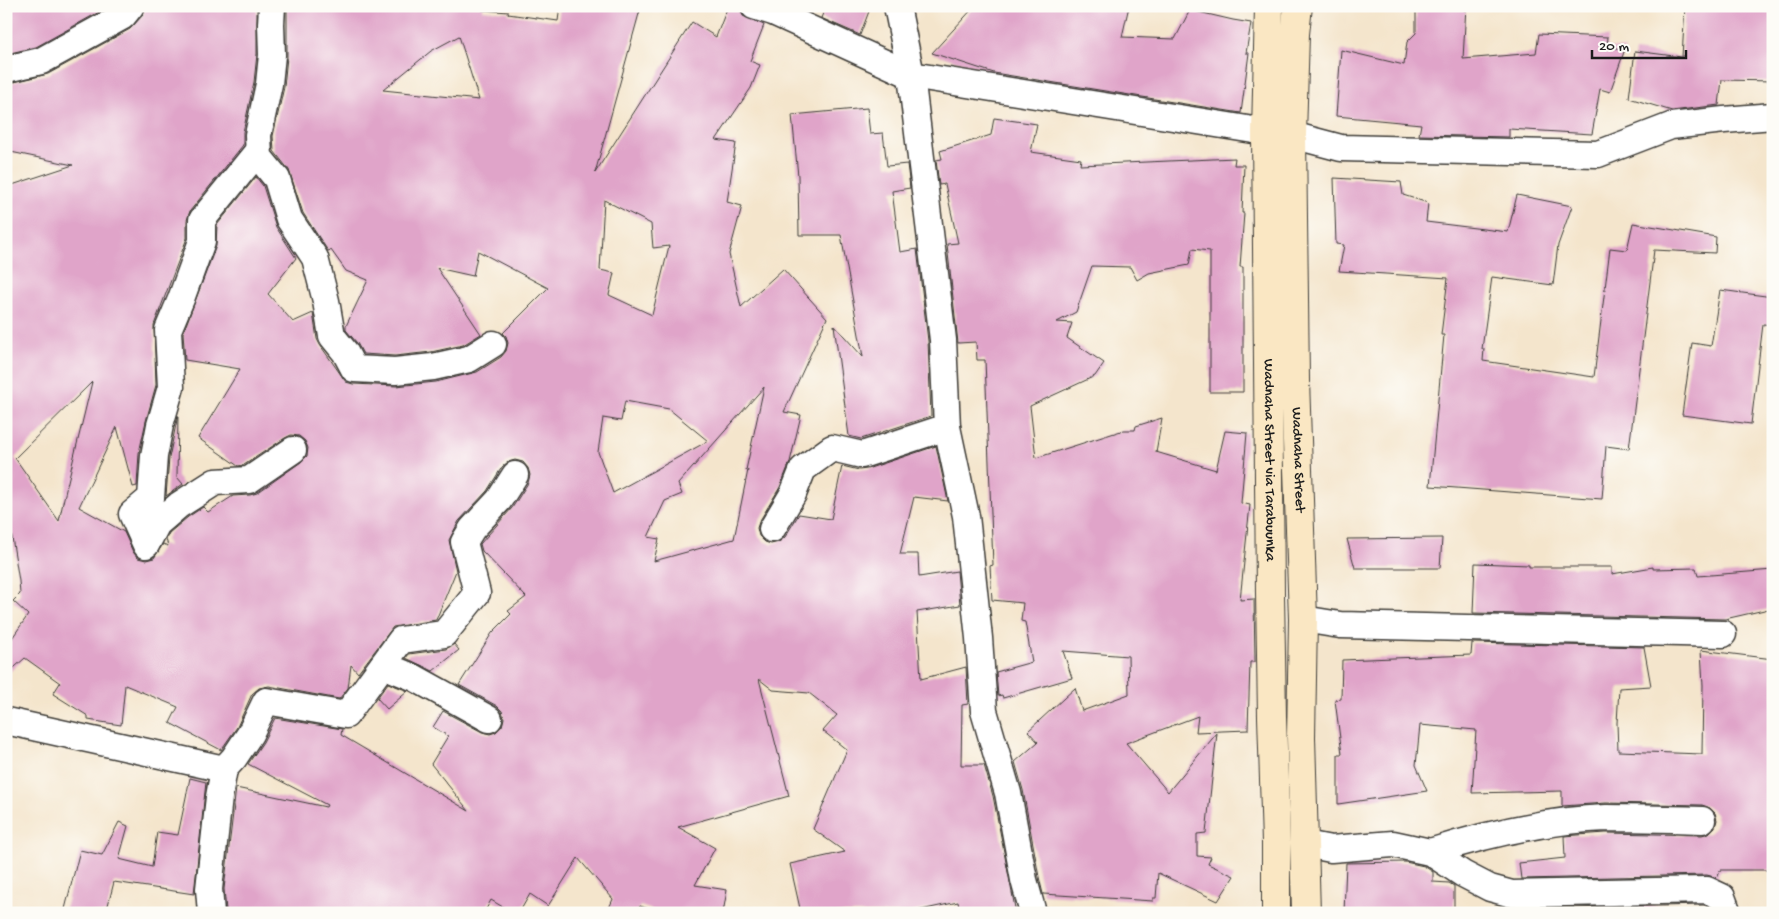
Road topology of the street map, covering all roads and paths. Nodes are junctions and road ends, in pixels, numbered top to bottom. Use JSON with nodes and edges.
{"nodes":[{"id":1,"x":130,"y":6,"type":"edge"},
{"id":2,"x":272,"y":6,"type":"edge"},
{"id":3,"x":754,"y":6,"type":"edge"},
{"id":4,"x":897,"y":6,"type":"edge"},
{"id":5,"x":1269,"y":6,"type":"edge"},
{"id":6,"x":1298,"y":6,"type":"edge"},
{"id":7,"x":6,"y":69,"type":"edge"},
{"id":8,"x":910,"y":75,"type":"junction"},
{"id":9,"x":1773,"y":116,"type":"edge"},
{"id":10,"x":1279,"y":133,"type":"junction"},
{"id":11,"x":258,"y":151,"type":"junction"},
{"id":12,"x":493,"y":344,"type":"dead end"},
{"id":13,"x":947,"y":428,"type":"junction"},
{"id":14,"x":293,"y":450,"type":"dead end"},
{"id":15,"x":515,"y":475,"type":"dead end"},
{"id":16,"x":772,"y":529,"type":"dead end"},
{"id":17,"x":1303,"y":619,"type":"junction"},
{"id":18,"x":1723,"y":634,"type":"dead end"},
{"id":19,"x":384,"y":665,"type":"junction"},
{"id":20,"x":489,"y":719,"type":"dead end"},
{"id":21,"x":6,"y":722,"type":"edge"},
{"id":22,"x":224,"y":770,"type":"junction"},
{"id":23,"x":1274,"y":778,"type":"junction"},
{"id":24,"x":1302,"y":779,"type":"junction"},
{"id":25,"x":1702,"y":820,"type":"dead end"},
{"id":26,"x":1305,"y":844,"type":"junction"},
{"id":27,"x":1430,"y":852,"type":"junction"},
{"id":28,"x":1532,"y":903,"type":"edge"},
{"id":29,"x":211,"y":913,"type":"edge"},
{"id":30,"x":1033,"y":913,"type":"edge"},
{"id":31,"x":1276,"y":913,"type":"edge"},
{"id":32,"x":1306,"y":913,"type":"edge"},
{"id":33,"x":1728,"y":913,"type":"edge"}],
"edges":[{"from":1,"to":7,"type":"street"},
{"from":2,"to":11,"type":"street"},
{"from":3,"to":8,"type":"street"},
{"from":4,"to":8,"type":"street"},
{"from":5,"to":10,"type":"main road","name":"Wadnaha Street via Tarabuunka"},
{"from":6,"to":10,"type":"main road","name":"Wadnaha Street"},
{"from":8,"to":10,"type":"street"},
{"from":8,"to":13,"type":"street"},
{"from":9,"to":10,"type":"street"},
{"from":10,"to":17,"type":"main road","name":"Wadnaha Street"},
{"from":10,"to":23,"type":"main road","name":"Wadnaha Street via Tarabuunka"},
{"from":11,"to":12,"type":"street"},
{"from":11,"to":14,"type":"street"},
{"from":13,"to":16,"type":"street"},
{"from":13,"to":30,"type":"street"},
{"from":15,"to":19,"type":"street"},
{"from":17,"to":18,"type":"street"},
{"from":17,"to":24,"type":"main road","name":"Wadnaha Street"},
{"from":19,"to":20,"type":"street"},
{"from":19,"to":22,"type":"street"},
{"from":21,"to":22,"type":"street"},
{"from":22,"to":29,"type":"street"},
{"from":23,"to":24,"type":"main road"},
{"from":23,"to":31,"type":"main road","name":"Wadnaha Street via Tarabuunka"},
{"from":24,"to":26,"type":"main road","name":"Wadnaha Street"},
{"from":25,"to":27,"type":"street"},
{"from":26,"to":27,"type":"street"},
{"from":26,"to":32,"type":"main road","name":"Wadnaha Street"},
{"from":27,"to":28,"type":"street"},
{"from":28,"to":33,"type":"street"}]}
